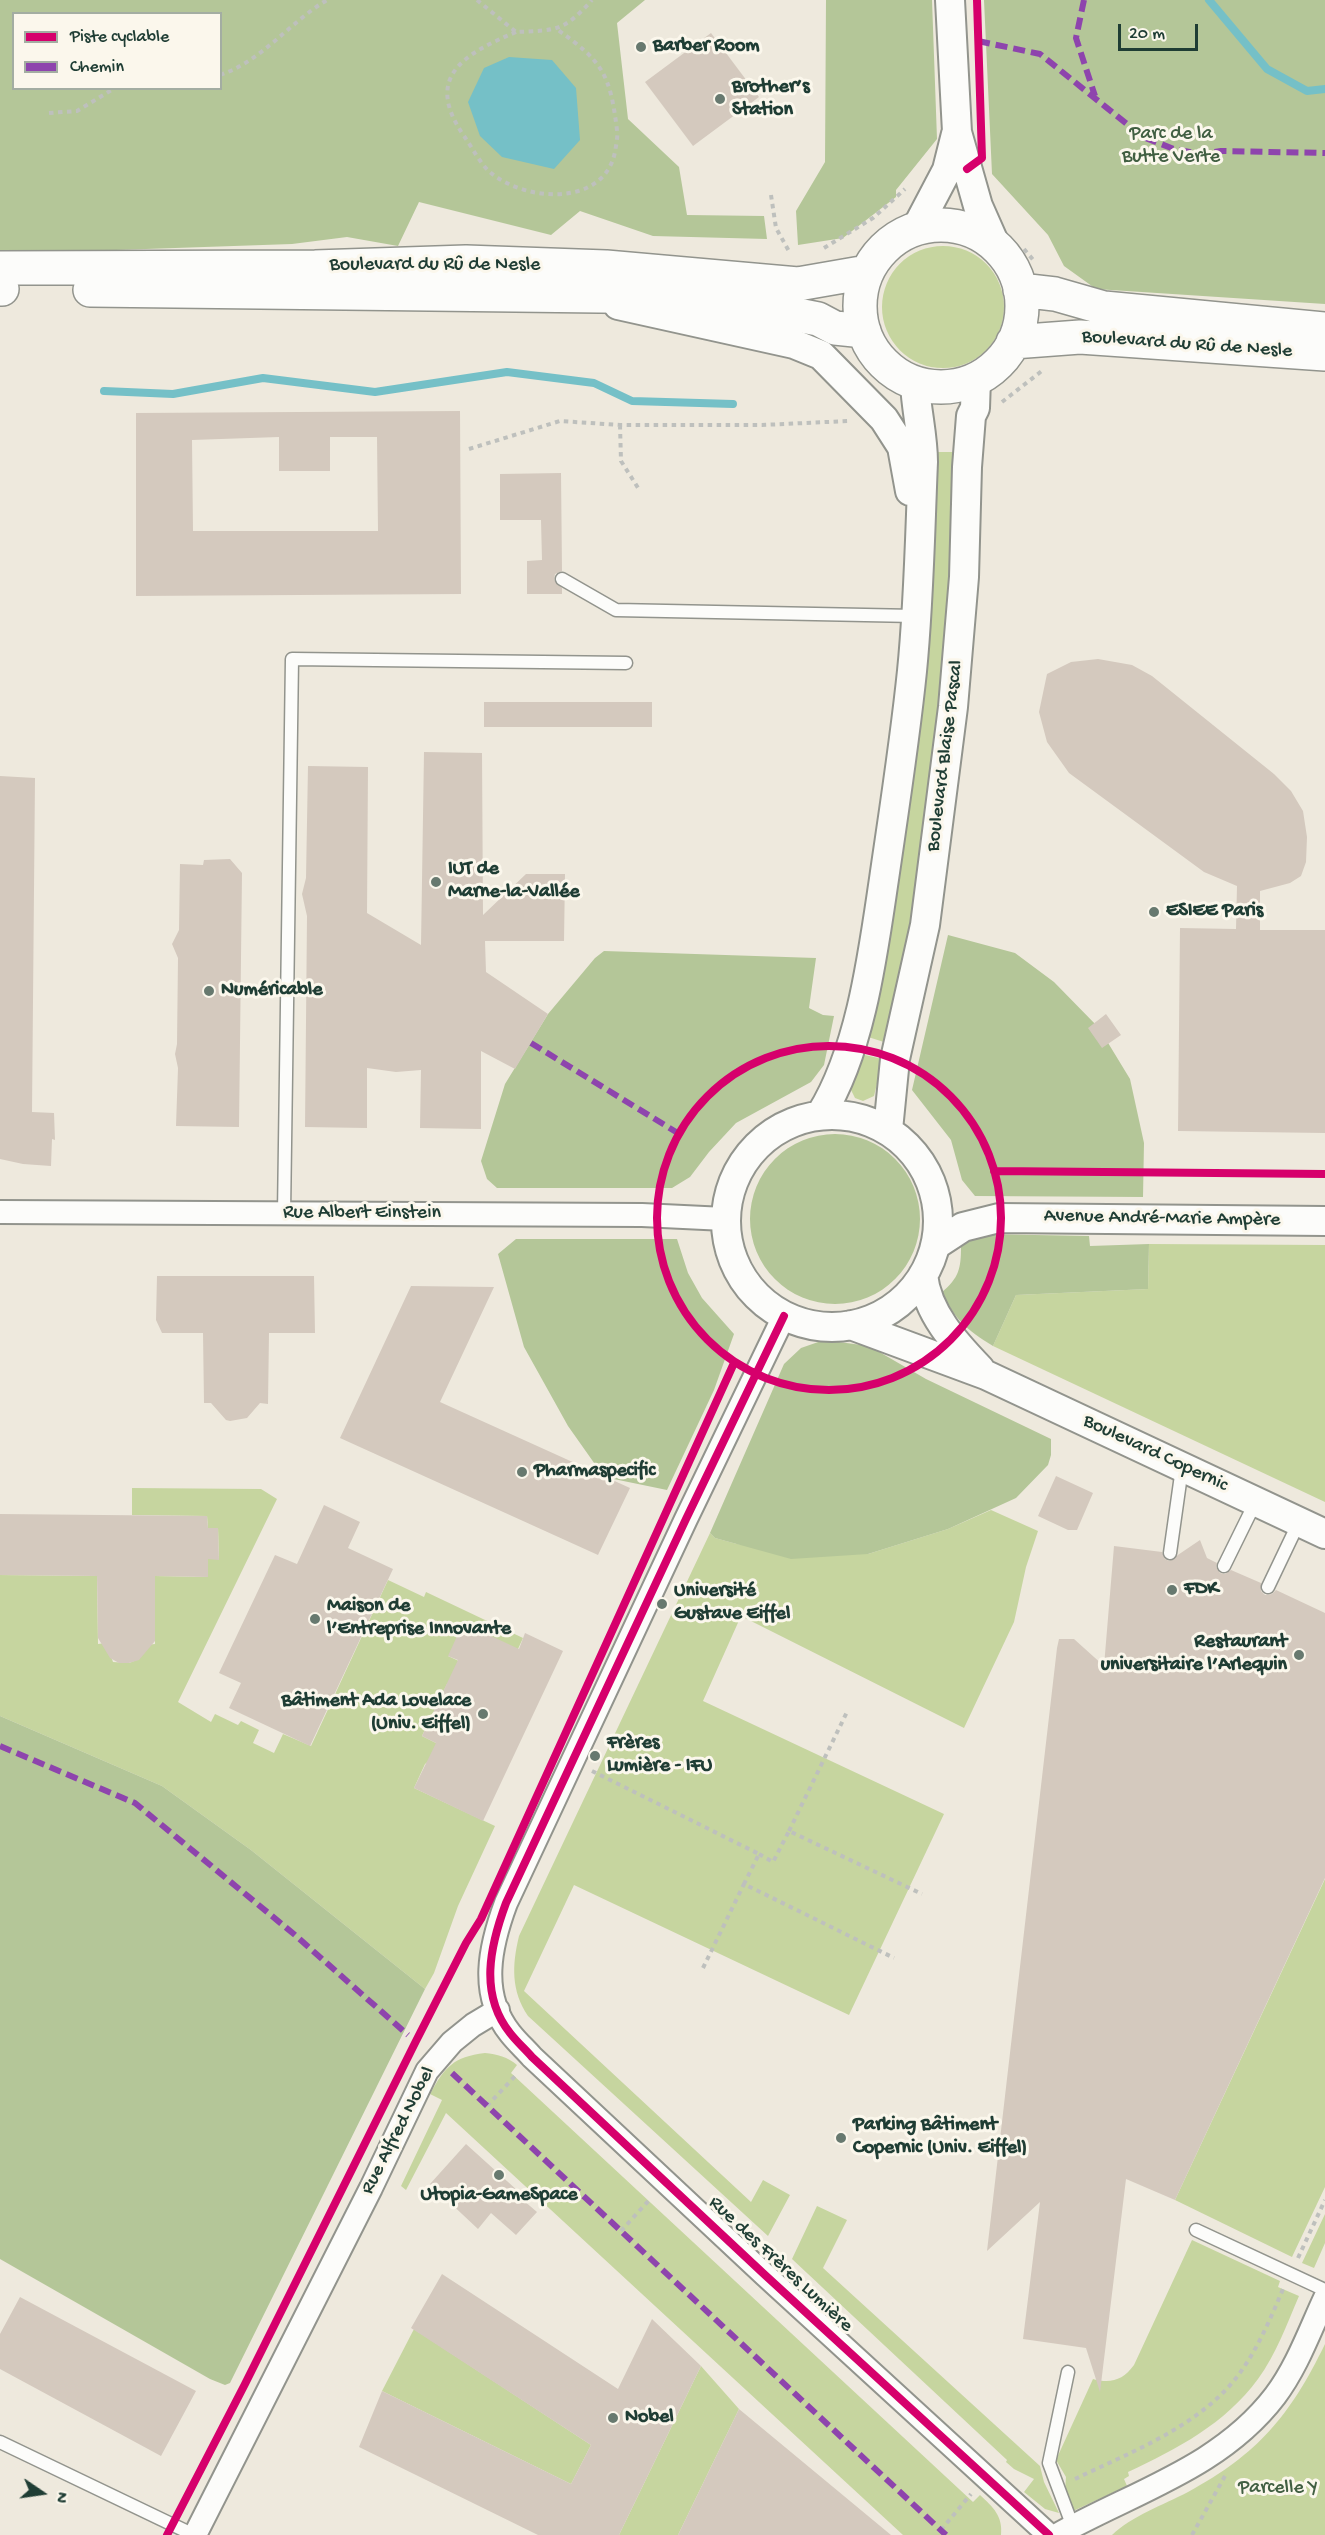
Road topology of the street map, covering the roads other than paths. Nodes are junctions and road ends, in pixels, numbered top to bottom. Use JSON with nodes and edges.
{"nodes":[{"id":1,"x":950,"y":0,"type":"edge"},
{"id":2,"x":957,"y":132,"type":"junction"},
{"id":3,"x":916,"y":229,"type":"junction"},
{"id":4,"x":997,"y":249,"type":"junction"},
{"id":5,"x":867,"y":272,"type":"junction"},
{"id":6,"x":0,"y":284,"type":"edge"},
{"id":7,"x":1020,"y":290,"type":"junction"},
{"id":8,"x":572,"y":296,"type":"junction"},
{"id":9,"x":1325,"y":329,"type":"edge"},
{"id":10,"x":864,"y":331,"type":"junction"},
{"id":11,"x":1013,"y":342,"type":"junction"},
{"id":12,"x":1325,"y":354,"type":"edge"},
{"id":13,"x":976,"y":379,"type":"junction"},
{"id":14,"x":915,"y":383,"type":"junction"},
{"id":15,"x":562,"y":579,"type":"dead end"},
{"id":16,"x":917,"y":581,"type":"junction"},
{"id":17,"x":915,"y":616,"type":"junction"},
{"id":18,"x":626,"y":663,"type":"dead end"},
{"id":19,"x":821,"y":1114,"type":"junction"},
{"id":20,"x":888,"y":1130,"type":"junction"},
{"id":21,"x":935,"y":1193,"type":"junction"},
{"id":22,"x":0,"y":1212,"type":"edge"},
{"id":23,"x":284,"y":1213,"type":"junction"},
{"id":24,"x":999,"y":1218,"type":"junction"},
{"id":25,"x":725,"y":1219,"type":"junction"},
{"id":26,"x":1325,"y":1221,"type":"edge"},
{"id":27,"x":937,"y":1244,"type":"junction"},
{"id":28,"x":923,"y":1275,"type":"junction"},
{"id":29,"x":784,"y":1316,"type":"junction"},
{"id":30,"x":851,"y":1325,"type":"junction"},
{"id":31,"x":986,"y":1375,"type":"junction"},
{"id":32,"x":1183,"y":1467,"type":"junction"},
{"id":33,"x":1256,"y":1501,"type":"junction"},
{"id":34,"x":1299,"y":1522,"type":"junction"},
{"id":35,"x":1325,"y":1534,"type":"edge"},
{"id":36,"x":1170,"y":1553,"type":"dead end"},
{"id":37,"x":1224,"y":1566,"type":"dead end"},
{"id":38,"x":1268,"y":1587,"type":"dead end"},
{"id":39,"x":498,"y":2010,"type":"junction"},
{"id":40,"x":1196,"y":2230,"type":"dead end"},
{"id":41,"x":1325,"y":2290,"type":"edge"},
{"id":42,"x":1325,"y":2298,"type":"edge"},
{"id":43,"x":1068,"y":2372,"type":"dead end"},
{"id":44,"x":0,"y":2442,"type":"edge"},
{"id":45,"x":1065,"y":2531,"type":"edge"},
{"id":46,"x":195,"y":2535,"type":"edge"},
{"id":47,"x":1050,"y":2535,"type":"edge"}],
"edges":[{"from":1,"to":2,"type":"street"},
{"from":2,"to":3,"type":"street"},
{"from":2,"to":4,"type":"street"},
{"from":3,"to":4,"type":"main road"},
{"from":3,"to":5,"type":"main road"},
{"from":4,"to":7,"type":"main road"},
{"from":5,"to":6,"type":"main road","name":"Boulevard du Rû de Nesle"},
{"from":5,"to":10,"type":"main road"},
{"from":6,"to":8,"type":"main road"},
{"from":7,"to":9,"type":"main road"},
{"from":7,"to":11,"type":"main road"},
{"from":8,"to":10,"type":"main road"},
{"from":8,"to":16,"type":"street"},
{"from":10,"to":14,"type":"main road"},
{"from":11,"to":12,"type":"main road","name":"Boulevard du Rû de Nesle"},
{"from":11,"to":13,"type":"main road"},
{"from":13,"to":14,"type":"main road"},
{"from":13,"to":20,"type":"street","name":"Boulevard Blaise Pascal"},
{"from":14,"to":16,"type":"street"},
{"from":15,"to":17,"type":"lane"},
{"from":16,"to":17,"type":"street"},
{"from":17,"to":19,"type":"street"},
{"from":18,"to":23,"type":"lane"},
{"from":19,"to":20,"type":"street"},
{"from":19,"to":25,"type":"street"},
{"from":20,"to":21,"type":"street"},
{"from":21,"to":24,"type":"street","name":"Avenue André-Marie Ampère"},
{"from":21,"to":27,"type":"street"},
{"from":22,"to":23,"type":"street","name":"Rue Albert Einstein"},
{"from":23,"to":25,"type":"street","name":"Rue Albert Einstein"},
{"from":24,"to":26,"type":"street","name":"Avenue André-Marie Ampère"},
{"from":24,"to":27,"type":"street","name":"Avenue André-Marie Ampère"},
{"from":25,"to":29,"type":"street"},
{"from":27,"to":28,"type":"street"},
{"from":28,"to":30,"type":"street"},
{"from":28,"to":31,"type":"street","name":"Boulevard Copernic"},
{"from":29,"to":30,"type":"street"},
{"from":29,"to":39,"type":"street"},
{"from":30,"to":31,"type":"street","name":"Boulevard Copernic"},
{"from":31,"to":32,"type":"street","name":"Boulevard Copernic"},
{"from":32,"to":33,"type":"street","name":"Boulevard Copernic"},
{"from":32,"to":36,"type":"lane"},
{"from":33,"to":34,"type":"street","name":"Boulevard Copernic"},
{"from":33,"to":37,"type":"lane"},
{"from":34,"to":35,"type":"street","name":"Boulevard Copernic"},
{"from":34,"to":38,"type":"lane"},
{"from":39,"to":46,"type":"street","name":"Rue Alfred Nobel"},
{"from":39,"to":47,"type":"street","name":"Rue des Frères Lumière"},
{"from":40,"to":41,"type":"lane"},
{"from":42,"to":45,"type":"street"},
{"from":43,"to":45,"type":"lane"},
{"from":44,"to":46,"type":"lane"}]}
